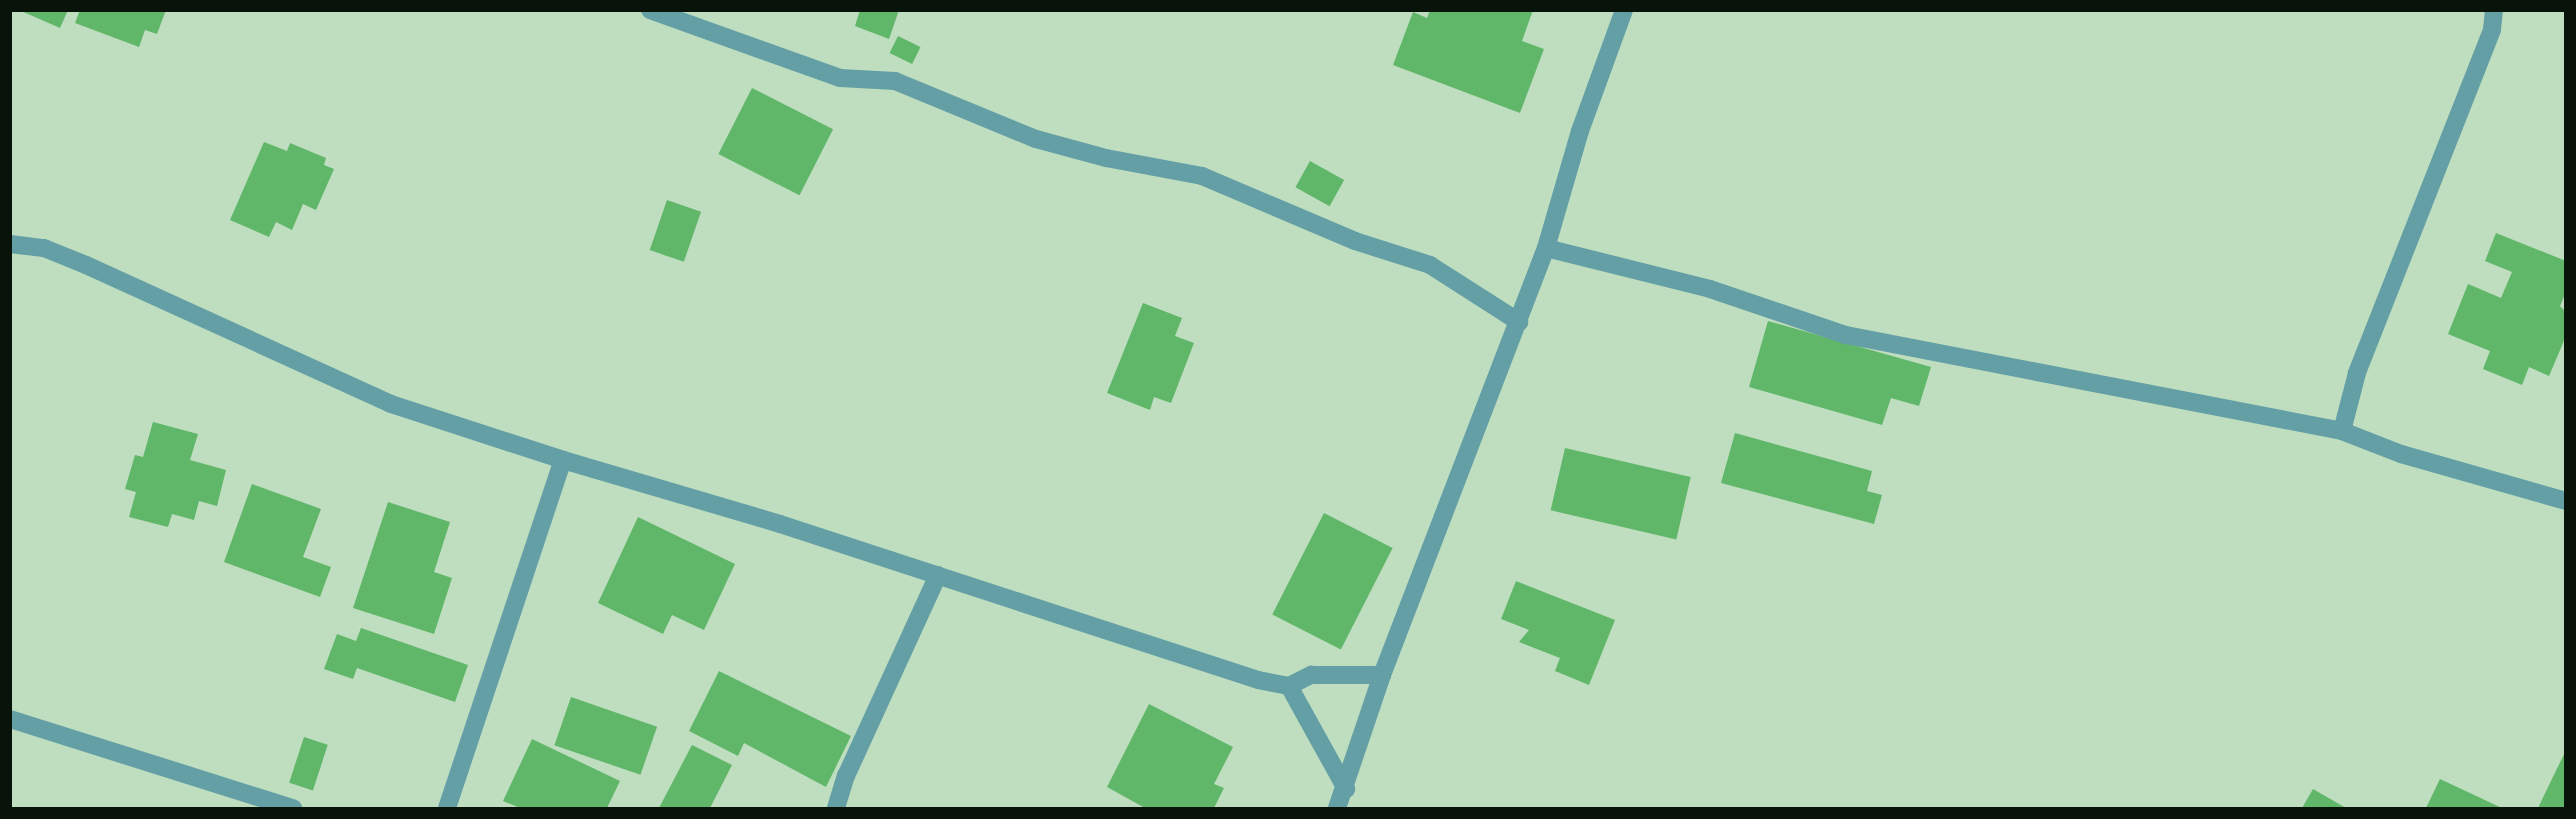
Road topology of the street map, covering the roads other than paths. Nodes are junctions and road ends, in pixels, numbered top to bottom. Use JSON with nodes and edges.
{"nodes":[{"id":1,"x":650,"y":10,"type":"edge"},
{"id":2,"x":1624,"y":10,"type":"edge"},
{"id":3,"x":2494,"y":10,"type":"edge"},
{"id":4,"x":10,"y":244,"type":"edge"},
{"id":5,"x":1546,"y":248,"type":"junction"},
{"id":6,"x":1519,"y":322,"type":"junction"},
{"id":7,"x":2342,"y":431,"type":"junction"},
{"id":8,"x":563,"y":460,"type":"junction"},
{"id":9,"x":2565,"y":501,"type":"edge"},
{"id":10,"x":938,"y":575,"type":"junction"},
{"id":11,"x":1382,"y":675,"type":"junction"},
{"id":12,"x":1289,"y":686,"type":"junction"},
{"id":13,"x":10,"y":719,"type":"edge"},
{"id":14,"x":1346,"y":789,"type":"junction"},
{"id":15,"x":293,"y":808,"type":"edge"},
{"id":16,"x":447,"y":808,"type":"edge"},
{"id":17,"x":836,"y":808,"type":"edge"},
{"id":18,"x":1337,"y":808,"type":"edge"}],
"edges":[{"from":1,"to":6,"type":"street"},
{"from":2,"to":5,"type":"street"},
{"from":3,"to":7,"type":"street"},
{"from":4,"to":8,"type":"street"},
{"from":5,"to":6,"type":"street"},
{"from":5,"to":7,"type":"street"},
{"from":6,"to":11,"type":"street"},
{"from":7,"to":9,"type":"street"},
{"from":8,"to":10,"type":"street"},
{"from":8,"to":16,"type":"street"},
{"from":10,"to":12,"type":"street"},
{"from":10,"to":17,"type":"street"},
{"from":11,"to":12,"type":"street"},
{"from":11,"to":14,"type":"street"},
{"from":12,"to":14,"type":"street"},
{"from":13,"to":15,"type":"street"},
{"from":14,"to":18,"type":"street"}]}
